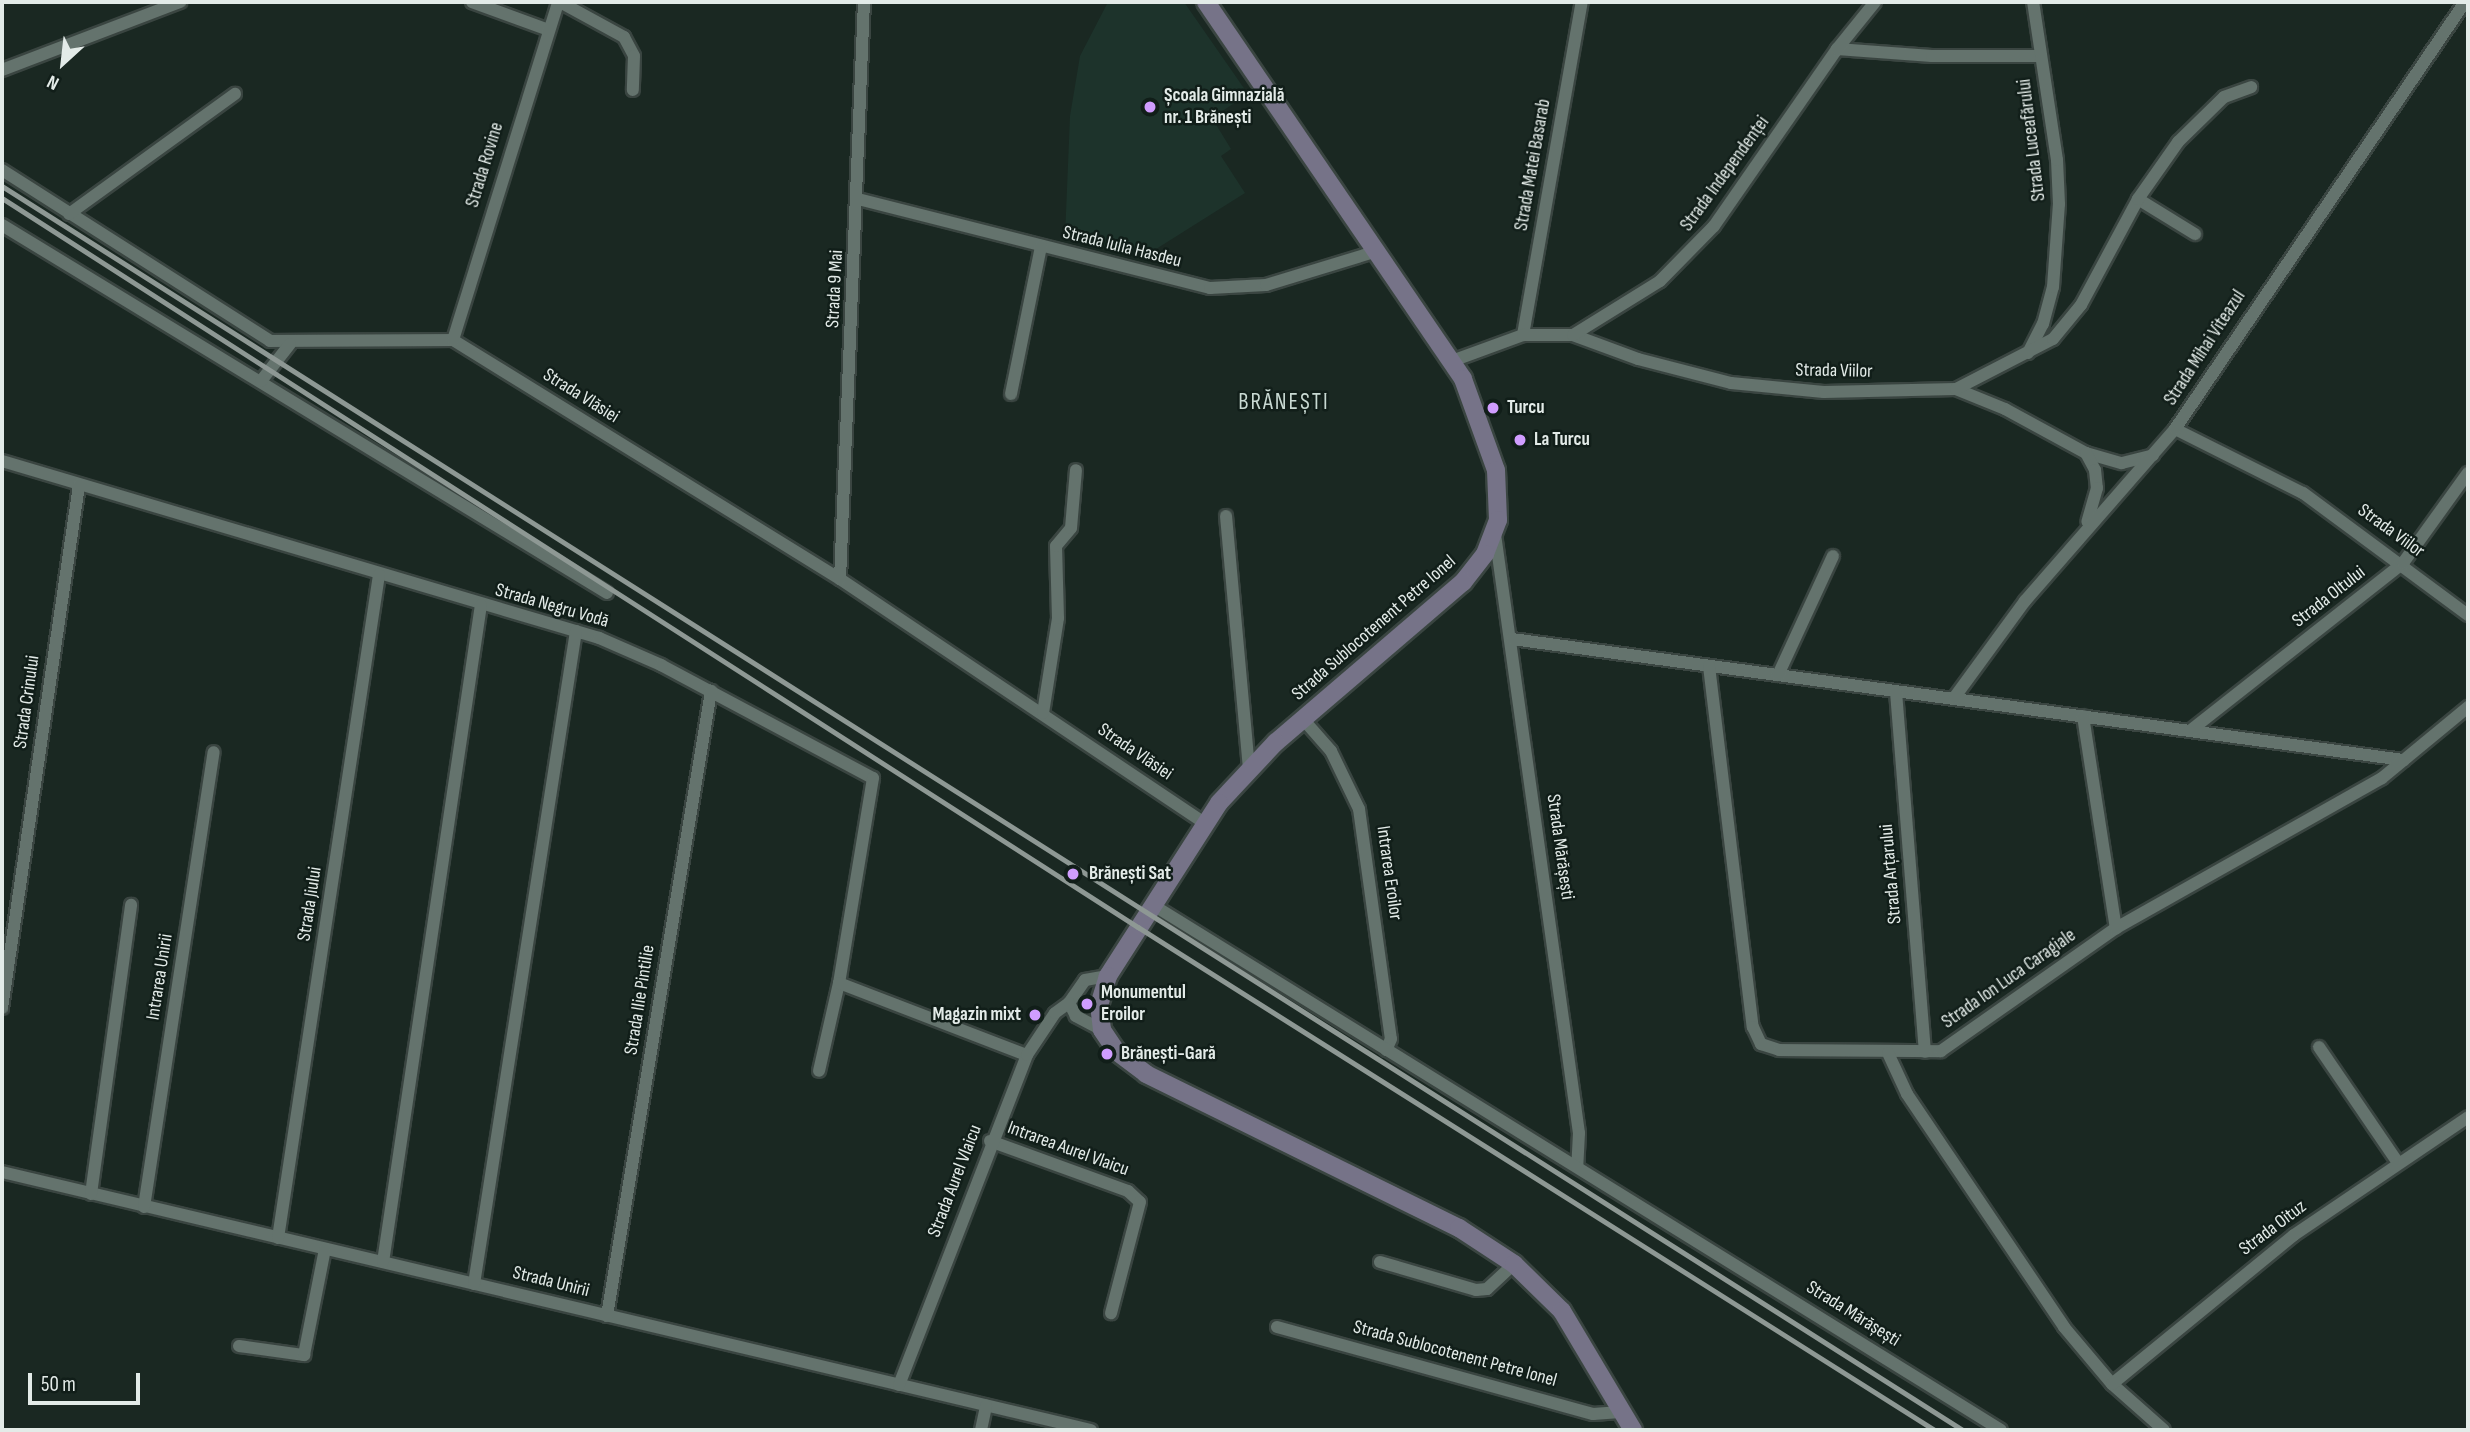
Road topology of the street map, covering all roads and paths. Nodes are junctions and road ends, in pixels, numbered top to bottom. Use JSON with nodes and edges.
{"nodes":[{"id":1,"x":180,"y":2,"type":"edge"},
{"id":2,"x":472,"y":2,"type":"edge"},
{"id":3,"x":559,"y":2,"type":"edge"},
{"id":4,"x":864,"y":2,"type":"edge"},
{"id":5,"x":1206,"y":2,"type":"edge"},
{"id":6,"x":1582,"y":2,"type":"edge"},
{"id":7,"x":1875,"y":2,"type":"edge"},
{"id":8,"x":2033,"y":2,"type":"edge"},
{"id":9,"x":2465,"y":2,"type":"edge"},
{"id":10,"x":546,"y":29,"type":"junction"},
{"id":11,"x":1837,"y":49,"type":"junction"},
{"id":12,"x":2041,"y":56,"type":"junction"},
{"id":13,"x":2,"y":70,"type":"edge"},
{"id":14,"x":2251,"y":87,"type":"dead end"},
{"id":15,"x":633,"y":90,"type":"dead end"},
{"id":16,"x":235,"y":94,"type":"dead end"},
{"id":17,"x":2,"y":170,"type":"edge"},
{"id":18,"x":858,"y":199,"type":"junction"},
{"id":19,"x":2138,"y":199,"type":"junction"},
{"id":20,"x":69,"y":214,"type":"junction"},
{"id":21,"x":2,"y":225,"type":"edge"},
{"id":22,"x":2195,"y":234,"type":"dead end"},
{"id":23,"x":1041,"y":246,"type":"junction"},
{"id":24,"x":1377,"y":251,"type":"junction"},
{"id":25,"x":1523,"y":335,"type":"junction"},
{"id":26,"x":1573,"y":335,"type":"junction"},
{"id":27,"x":453,"y":340,"type":"junction"},
{"id":28,"x":290,"y":344,"type":"junction"},
{"id":29,"x":2028,"y":353,"type":"junction"},
{"id":30,"x":1452,"y":361,"type":"junction"},
{"id":31,"x":261,"y":381,"type":"junction"},
{"id":32,"x":1956,"y":389,"type":"junction"},
{"id":33,"x":1012,"y":394,"type":"dead end"},
{"id":34,"x":2175,"y":429,"type":"junction"},
{"id":35,"x":2086,"y":453,"type":"junction"},
{"id":36,"x":2154,"y":454,"type":"junction"},
{"id":37,"x":2,"y":461,"type":"edge"},
{"id":38,"x":1076,"y":470,"type":"dead end"},
{"id":39,"x":2468,"y":473,"type":"edge"},
{"id":40,"x":79,"y":485,"type":"junction"},
{"id":41,"x":1226,"y":516,"type":"dead end"},
{"id":42,"x":2083,"y":533,"type":"junction"},
{"id":43,"x":1495,"y":534,"type":"junction"},
{"id":44,"x":1833,"y":556,"type":"dead end"},
{"id":45,"x":2403,"y":563,"type":"junction"},
{"id":46,"x":379,"y":575,"type":"junction"},
{"id":47,"x":840,"y":579,"type":"junction"},
{"id":48,"x":607,"y":593,"type":"dead end"},
{"id":49,"x":481,"y":605,"type":"junction"},
{"id":50,"x":2468,"y":615,"type":"edge"},
{"id":51,"x":576,"y":631,"type":"junction"},
{"id":52,"x":1512,"y":639,"type":"junction"},
{"id":53,"x":1709,"y":666,"type":"junction"},
{"id":54,"x":1778,"y":675,"type":"junction"},
{"id":55,"x":711,"y":691,"type":"junction"},
{"id":56,"x":1896,"y":692,"type":"junction"},
{"id":57,"x":1954,"y":698,"type":"junction"},
{"id":58,"x":2468,"y":707,"type":"edge"},
{"id":59,"x":1043,"y":713,"type":"junction"},
{"id":60,"x":2083,"y":716,"type":"junction"},
{"id":61,"x":1302,"y":718,"type":"junction"},
{"id":62,"x":2191,"y":730,"type":"junction"},
{"id":63,"x":214,"y":752,"type":"dead end"},
{"id":64,"x":2404,"y":760,"type":"junction"},
{"id":65,"x":1249,"y":767,"type":"junction"},
{"id":66,"x":1205,"y":822,"type":"junction"},
{"id":67,"x":131,"y":905,"type":"dead end"},
{"id":68,"x":1153,"y":905,"type":"junction"},
{"id":69,"x":2116,"y":928,"type":"junction"},
{"id":70,"x":1108,"y":976,"type":"junction"},
{"id":71,"x":839,"y":983,"type":"junction"},
{"id":72,"x":1069,"y":1003,"type":"junction"},
{"id":73,"x":2,"y":1008,"type":"edge"},
{"id":74,"x":1102,"y":1030,"type":"junction"},
{"id":75,"x":2319,"y":1047,"type":"dead end"},
{"id":76,"x":1386,"y":1050,"type":"junction"},
{"id":77,"x":1925,"y":1052,"type":"junction"},
{"id":78,"x":1888,"y":1053,"type":"junction"},
{"id":79,"x":1027,"y":1055,"type":"junction"},
{"id":80,"x":819,"y":1071,"type":"dead end"},
{"id":81,"x":2468,"y":1117,"type":"edge"},
{"id":82,"x":990,"y":1141,"type":"junction"},
{"id":83,"x":2399,"y":1163,"type":"junction"},
{"id":84,"x":1577,"y":1166,"type":"junction"},
{"id":85,"x":2,"y":1172,"type":"edge"},
{"id":86,"x":91,"y":1194,"type":"junction"},
{"id":87,"x":144,"y":1207,"type":"junction"},
{"id":88,"x":278,"y":1238,"type":"junction"},
{"id":89,"x":325,"y":1249,"type":"junction"},
{"id":90,"x":383,"y":1262,"type":"junction"},
{"id":91,"x":1380,"y":1262,"type":"dead end"},
{"id":92,"x":1514,"y":1264,"type":"junction"},
{"id":93,"x":474,"y":1284,"type":"junction"},
{"id":94,"x":1111,"y":1313,"type":"dead end"},
{"id":95,"x":607,"y":1316,"type":"junction"},
{"id":96,"x":1277,"y":1327,"type":"dead end"},
{"id":97,"x":239,"y":1346,"type":"dead end"},
{"id":98,"x":2112,"y":1384,"type":"junction"},
{"id":99,"x":899,"y":1385,"type":"junction"},
{"id":100,"x":986,"y":1406,"type":"junction"},
{"id":101,"x":1623,"y":1412,"type":"junction"},
{"id":102,"x":981,"y":1430,"type":"edge"},
{"id":103,"x":1090,"y":1430,"type":"edge"},
{"id":104,"x":1633,"y":1430,"type":"edge"},
{"id":105,"x":2001,"y":1430,"type":"edge"},
{"id":106,"x":2164,"y":1430,"type":"edge"}],
"edges":[{"from":1,"to":13,"type":"street"},
{"from":2,"to":10,"type":"street"},
{"from":3,"to":10,"type":"street","name":"Strada Rovine"},
{"from":3,"to":15,"type":"street"},
{"from":4,"to":18,"type":"street","name":"Strada 9 Mai"},
{"from":5,"to":24,"type":"main road","name":"Strada Sublocotenent Petre Ionel"},
{"from":6,"to":25,"type":"street","name":"Strada Matei Basarab"},
{"from":7,"to":11,"type":"street","name":"Strada Independenței"},
{"from":8,"to":12,"type":"street","name":"Strada Luceafărului"},
{"from":9,"to":34,"type":"street","name":"Strada Mihai Viteazul"},
{"from":10,"to":27,"type":"street","name":"Strada Rovine"},
{"from":11,"to":12,"type":"street"},
{"from":11,"to":26,"type":"street","name":"Strada Independenței"},
{"from":12,"to":29,"type":"street","name":"Strada Luceafărului"},
{"from":14,"to":19,"type":"street"},
{"from":16,"to":20,"type":"street"},
{"from":17,"to":20,"type":"street"},
{"from":18,"to":23,"type":"street","name":"Strada Iulia Hasdeu"},
{"from":18,"to":47,"type":"street","name":"Strada 9 Mai"},
{"from":19,"to":22,"type":"street"},
{"from":19,"to":29,"type":"street"},
{"from":20,"to":28,"type":"street"},
{"from":21,"to":31,"type":"street"},
{"from":23,"to":24,"type":"street","name":"Strada Iulia Hasdeu"},
{"from":23,"to":33,"type":"street"},
{"from":24,"to":30,"type":"main road","name":"Strada Sublocotenent Petre Ionel"},
{"from":25,"to":26,"type":"street"},
{"from":25,"to":30,"type":"street"},
{"from":26,"to":32,"type":"street","name":"Strada Viilor"},
{"from":27,"to":28,"type":"street"},
{"from":27,"to":47,"type":"street","name":"Strada Vlăsiei"},
{"from":28,"to":31,"type":"street"},
{"from":29,"to":32,"type":"street"},
{"from":30,"to":43,"type":"main road","name":"Strada Sublocotenent Petre Ionel"},
{"from":31,"to":48,"type":"street"},
{"from":32,"to":35,"type":"street","name":"Strada Viilor"},
{"from":34,"to":36,"type":"street","name":"Strada Mihai Viteazul"},
{"from":34,"to":45,"type":"street","name":"Strada Viilor"},
{"from":35,"to":36,"type":"street","name":"Strada Viilor"},
{"from":35,"to":42,"type":"street"},
{"from":36,"to":42,"type":"street","name":"Strada Mihai Viteazul"},
{"from":37,"to":40,"type":"street","name":"Strada Negru Vodă"},
{"from":38,"to":59,"type":"street"},
{"from":39,"to":45,"type":"street","name":"Strada Oltului"},
{"from":40,"to":46,"type":"street","name":"Strada Negru Vodă"},
{"from":40,"to":73,"type":"street","name":"Strada Crinului"},
{"from":41,"to":65,"type":"street"},
{"from":42,"to":57,"type":"street","name":"Strada Mihai Viteazul"},
{"from":43,"to":52,"type":"street","name":"Strada Mărășești"},
{"from":43,"to":61,"type":"main road","name":"Strada Sublocotenent Petre Ionel"},
{"from":44,"to":54,"type":"street"},
{"from":45,"to":50,"type":"street","name":"Strada Viilor"},
{"from":45,"to":62,"type":"street","name":"Strada Oltului"},
{"from":46,"to":49,"type":"street","name":"Strada Negru Vodă"},
{"from":46,"to":88,"type":"street","name":"Strada Jiului"},
{"from":47,"to":59,"type":"street","name":"Strada Vlăsiei"},
{"from":49,"to":51,"type":"street","name":"Strada Negru Vodă"},
{"from":49,"to":90,"type":"street"},
{"from":51,"to":55,"type":"street","name":"Strada Negru Vodă"},
{"from":51,"to":93,"type":"street"},
{"from":52,"to":53,"type":"street"},
{"from":52,"to":84,"type":"street","name":"Strada Mărășești"},
{"from":53,"to":54,"type":"street"},
{"from":53,"to":78,"type":"street","name":"Strada Ion Luca Caragiale"},
{"from":54,"to":56,"type":"street"},
{"from":55,"to":71,"type":"street","name":"Strada Negru Vodă"},
{"from":55,"to":95,"type":"street","name":"Strada Ilie Pintilie"},
{"from":56,"to":57,"type":"street"},
{"from":56,"to":77,"type":"street","name":"Strada Arțarului"},
{"from":57,"to":60,"type":"street"},
{"from":58,"to":64,"type":"street","name":"Strada Ion Luca Caragiale"},
{"from":59,"to":66,"type":"street","name":"Strada Vlăsiei"},
{"from":60,"to":62,"type":"street"},
{"from":60,"to":69,"type":"street"},
{"from":61,"to":65,"type":"main road","name":"Strada Sublocotenent Petre Ionel"},
{"from":61,"to":76,"type":"street","name":"Intrarea Eroilor"},
{"from":62,"to":64,"type":"street"},
{"from":63,"to":87,"type":"street","name":"Intrarea Unirii"},
{"from":64,"to":69,"type":"street","name":"Strada Ion Luca Caragiale"},
{"from":65,"to":66,"type":"main road","name":"Strada Sublocotenent Petre Ionel"},
{"from":66,"to":68,"type":"main road","name":"Strada Sublocotenent Petre Ionel"},
{"from":67,"to":86,"type":"street"},
{"from":68,"to":70,"type":"main road","name":"Strada Sublocotenent Petre Ionel"},
{"from":68,"to":76,"type":"street","name":"Strada Mărășești"},
{"from":69,"to":77,"type":"street","name":"Strada Ion Luca Caragiale"},
{"from":70,"to":72,"type":"street"},
{"from":70,"to":74,"type":"main road","name":"Strada Sublocotenent Petre Ionel"},
{"from":71,"to":79,"type":"street"},
{"from":71,"to":80,"type":"street","name":"Strada Negru Vodă"},
{"from":72,"to":74,"type":"street"},
{"from":72,"to":79,"type":"street","name":"Strada Aurel Vlaicu"},
{"from":74,"to":92,"type":"main road"},
{"from":75,"to":83,"type":"street"},
{"from":76,"to":84,"type":"street","name":"Strada Mărășești"},
{"from":77,"to":78,"type":"street","name":"Strada Ion Luca Caragiale"},
{"from":78,"to":98,"type":"street"},
{"from":79,"to":82,"type":"street","name":"Strada Aurel Vlaicu"},
{"from":81,"to":83,"type":"street","name":"Strada Oituz"},
{"from":82,"to":94,"type":"street","name":"Intrarea Aurel Vlaicu"},
{"from":82,"to":99,"type":"street","name":"Strada Aurel Vlaicu"},
{"from":83,"to":98,"type":"street","name":"Strada Oituz"},
{"from":84,"to":105,"type":"street","name":"Strada Mărășești"},
{"from":85,"to":86,"type":"street","name":"Strada Unirii"},
{"from":86,"to":87,"type":"street","name":"Strada Unirii"},
{"from":87,"to":88,"type":"street","name":"Strada Unirii"},
{"from":88,"to":89,"type":"street","name":"Strada Unirii"},
{"from":89,"to":90,"type":"street","name":"Strada Unirii"},
{"from":89,"to":97,"type":"street"},
{"from":90,"to":93,"type":"street","name":"Strada Unirii"},
{"from":91,"to":92,"type":"street"},
{"from":92,"to":101,"type":"main road"},
{"from":93,"to":95,"type":"street","name":"Strada Unirii"},
{"from":95,"to":99,"type":"street","name":"Strada Unirii"},
{"from":96,"to":101,"type":"street","name":"Strada Sublocotenent Petre Ionel"},
{"from":98,"to":106,"type":"street"},
{"from":99,"to":100,"type":"street","name":"Strada Unirii"},
{"from":100,"to":102,"type":"street"},
{"from":100,"to":103,"type":"street","name":"Strada Unirii"},
{"from":101,"to":104,"type":"main road"}]}
